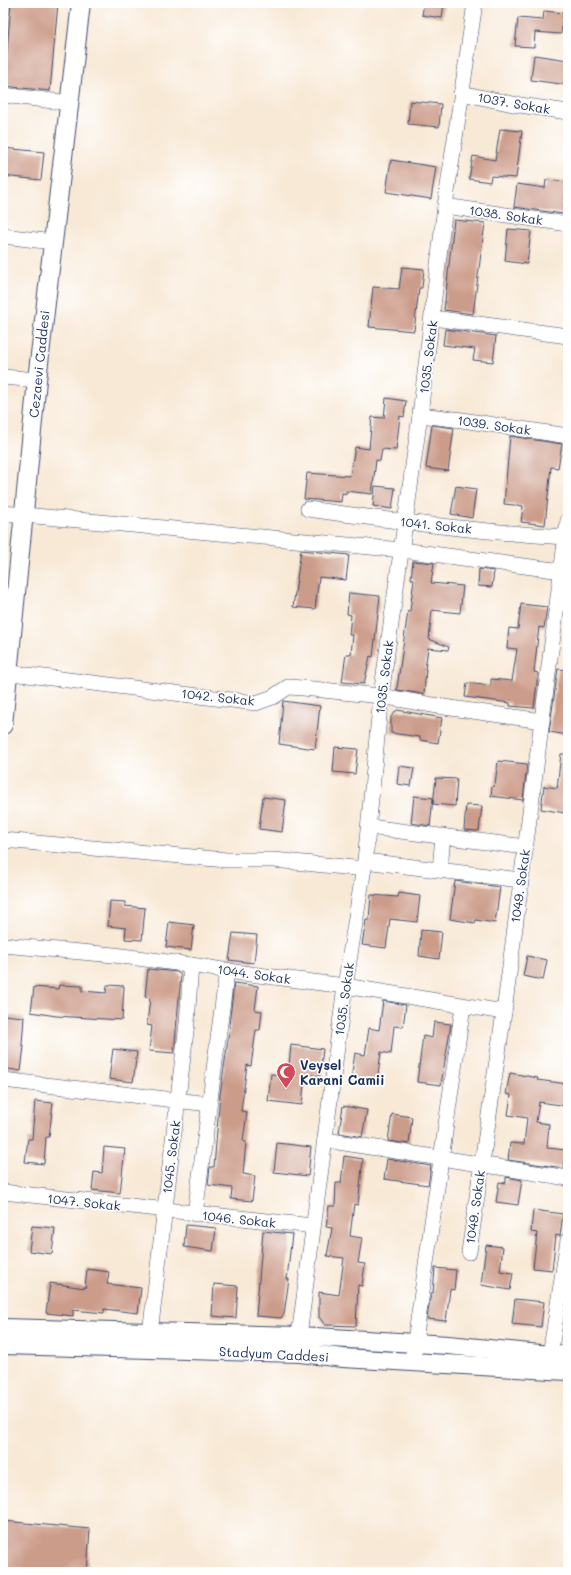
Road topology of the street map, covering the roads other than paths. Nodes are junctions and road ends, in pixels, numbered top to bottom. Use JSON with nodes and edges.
{"nodes":[{"id":1,"x":81,"y":3,"type":"edge"},
{"id":2,"x":475,"y":3,"type":"edge"},
{"id":3,"x":461,"y":93,"type":"junction"},
{"id":4,"x":3,"y":95,"type":"edge"},
{"id":5,"x":70,"y":103,"type":"junction"},
{"id":6,"x":568,"y":112,"type":"edge"},
{"id":7,"x":445,"y":206,"type":"junction"},
{"id":8,"x":568,"y":224,"type":"edge"},
{"id":9,"x":3,"y":236,"type":"edge"},
{"id":10,"x":53,"y":242,"type":"junction"},
{"id":11,"x":433,"y":318,"type":"junction"},
{"id":12,"x":568,"y":336,"type":"edge"},
{"id":13,"x":3,"y":377,"type":"edge"},
{"id":14,"x":37,"y":380,"type":"junction"},
{"id":15,"x":420,"y":415,"type":"junction"},
{"id":16,"x":568,"y":436,"type":"edge"},
{"id":17,"x":308,"y":509,"type":"dead end"},
{"id":18,"x":3,"y":513,"type":"edge"},
{"id":19,"x":24,"y":515,"type":"junction"},
{"id":20,"x":568,"y":520,"type":"edge"},
{"id":21,"x":404,"y":522,"type":"junction"},
{"id":22,"x":566,"y":537,"type":"junction"},
{"id":23,"x":402,"y":550,"type":"junction"},
{"id":24,"x":562,"y":571,"type":"junction"},
{"id":25,"x":562,"y":613,"type":"edge"},
{"id":26,"x":6,"y":672,"type":"edge"},
{"id":27,"x":381,"y":696,"type":"junction"},
{"id":28,"x":542,"y":721,"type":"junction"},
{"id":29,"x":3,"y":725,"type":"edge"},
{"id":30,"x":369,"y":827,"type":"junction"},
{"id":31,"x":443,"y":836,"type":"junction"},
{"id":32,"x":3,"y":840,"type":"edge"},
{"id":33,"x":526,"y":847,"type":"junction"},
{"id":34,"x":364,"y":865,"type":"junction"},
{"id":35,"x":440,"y":870,"type":"junction"},
{"id":36,"x":520,"y":880,"type":"junction"},
{"id":37,"x":3,"y":945,"type":"edge"},
{"id":38,"x":192,"y":965,"type":"junction"},
{"id":39,"x":227,"y":970,"type":"junction"},
{"id":40,"x":346,"y":986,"type":"junction"},
{"id":41,"x":463,"y":1006,"type":"junction"},
{"id":42,"x":504,"y":1012,"type":"junction"},
{"id":43,"x":3,"y":1080,"type":"edge"},
{"id":44,"x":178,"y":1099,"type":"junction"},
{"id":45,"x":209,"y":1104,"type":"junction"},
{"id":46,"x":325,"y":1140,"type":"junction"},
{"id":47,"x":441,"y":1158,"type":"junction"},
{"id":48,"x":481,"y":1166,"type":"junction"},
{"id":49,"x":568,"y":1178,"type":"edge"},
{"id":50,"x":3,"y":1192,"type":"edge"},
{"id":51,"x":164,"y":1211,"type":"junction"},
{"id":52,"x":195,"y":1214,"type":"junction"},
{"id":53,"x":313,"y":1226,"type":"junction"},
{"id":54,"x":568,"y":1240,"type":"edge"},
{"id":55,"x":469,"y":1252,"type":"dead end"},
{"id":56,"x":3,"y":1328,"type":"edge"},
{"id":57,"x":149,"y":1340,"type":"junction"},
{"id":58,"x":414,"y":1343,"type":"junction"},
{"id":59,"x":3,"y":1345,"type":"edge"},
{"id":60,"x":300,"y":1345,"type":"junction"},
{"id":61,"x":568,"y":1354,"type":"edge"},
{"id":62,"x":412,"y":1362,"type":"junction"},
{"id":63,"x":550,"y":1362,"type":"junction"},
{"id":64,"x":568,"y":1371,"type":"edge"}],
"edges":[{"from":1,"to":5,"type":"street","name":"Cezaevi Caddesi"},
{"from":2,"to":3,"type":"street","name":"1035. Sokak"},
{"from":3,"to":6,"type":"street","name":"1037. Sokak"},
{"from":3,"to":7,"type":"street","name":"1035. Sokak"},
{"from":4,"to":5,"type":"street"},
{"from":5,"to":10,"type":"street","name":"Cezaevi Caddesi"},
{"from":7,"to":8,"type":"street","name":"1038. Sokak"},
{"from":7,"to":11,"type":"street","name":"1035. Sokak"},
{"from":9,"to":10,"type":"street"},
{"from":10,"to":14,"type":"street","name":"Cezaevi Caddesi"},
{"from":11,"to":12,"type":"street"},
{"from":11,"to":15,"type":"street","name":"1035. Sokak"},
{"from":13,"to":14,"type":"street"},
{"from":14,"to":19,"type":"street","name":"Cezaevi Caddesi"},
{"from":15,"to":16,"type":"street","name":"1039. Sokak"},
{"from":15,"to":21,"type":"street","name":"1035. Sokak"},
{"from":17,"to":21,"type":"street","name":"1041. Sokak"},
{"from":18,"to":19,"type":"street"},
{"from":19,"to":23,"type":"street"},
{"from":19,"to":26,"type":"street","name":"Cezaevi Caddesi"},
{"from":20,"to":22,"type":"street","name":"1049. Sokak"},
{"from":21,"to":22,"type":"street","name":"1041. Sokak"},
{"from":21,"to":23,"type":"street","name":"1035. Sokak"},
{"from":22,"to":24,"type":"street","name":"1049. Sokak"},
{"from":23,"to":24,"type":"street"},
{"from":23,"to":27,"type":"street","name":"1035. Sokak"},
{"from":24,"to":25,"type":"street","name":"1049. Sokak"},
{"from":25,"to":28,"type":"street","name":"1049. Sokak"},
{"from":26,"to":27,"type":"street","name":"1042. Sokak"},
{"from":26,"to":29,"type":"street","name":"Cezaevi Caddesi"},
{"from":27,"to":28,"type":"street","name":"1042. Sokak"},
{"from":27,"to":30,"type":"street","name":"1035. Sokak"},
{"from":28,"to":33,"type":"street","name":"1049. Sokak"},
{"from":30,"to":31,"type":"street"},
{"from":30,"to":34,"type":"street","name":"1035. Sokak"},
{"from":31,"to":33,"type":"street"},
{"from":31,"to":35,"type":"street"},
{"from":32,"to":34,"type":"street"},
{"from":33,"to":36,"type":"street","name":"1049. Sokak"},
{"from":34,"to":35,"type":"street"},
{"from":34,"to":40,"type":"street","name":"1035. Sokak"},
{"from":35,"to":36,"type":"street"},
{"from":36,"to":42,"type":"street","name":"1049. Sokak"},
{"from":37,"to":38,"type":"street","name":"1044. Sokak"},
{"from":38,"to":39,"type":"street","name":"1044. Sokak"},
{"from":38,"to":44,"type":"street","name":"1045. Sokak"},
{"from":39,"to":40,"type":"street","name":"1044. Sokak"},
{"from":39,"to":45,"type":"street"},
{"from":40,"to":41,"type":"street","name":"1044. Sokak"},
{"from":40,"to":46,"type":"street","name":"1035. Sokak"},
{"from":41,"to":42,"type":"street","name":"1044. Sokak"},
{"from":41,"to":47,"type":"street"},
{"from":42,"to":48,"type":"street","name":"1049. Sokak"},
{"from":43,"to":44,"type":"street"},
{"from":44,"to":45,"type":"street"},
{"from":44,"to":51,"type":"street","name":"1045. Sokak"},
{"from":45,"to":52,"type":"street"},
{"from":46,"to":47,"type":"street"},
{"from":46,"to":53,"type":"street","name":"1035. Sokak"},
{"from":47,"to":48,"type":"street"},
{"from":47,"to":58,"type":"street"},
{"from":48,"to":49,"type":"street"},
{"from":48,"to":55,"type":"street","name":"1049. Sokak"},
{"from":50,"to":51,"type":"street","name":"1047. Sokak"},
{"from":51,"to":52,"type":"street","name":"1046. Sokak"},
{"from":51,"to":57,"type":"street","name":"1045. Sokak"},
{"from":52,"to":53,"type":"street","name":"1046. Sokak"},
{"from":53,"to":60,"type":"street","name":"1035. Sokak"},
{"from":54,"to":63,"type":"street"},
{"from":56,"to":57,"type":"street"},
{"from":57,"to":59,"type":"street","name":"Stadyum Caddesi"},
{"from":57,"to":60,"type":"street","name":"Stadyum Caddesi"},
{"from":58,"to":60,"type":"street"},
{"from":58,"to":62,"type":"street"},
{"from":58,"to":63,"type":"street"},
{"from":60,"to":62,"type":"street","name":"Stadyum Caddesi"},
{"from":61,"to":63,"type":"street"},
{"from":62,"to":63,"type":"street","name":"Stadyum Caddesi"},
{"from":63,"to":64,"type":"street","name":"Stadyum Caddesi"}]}
